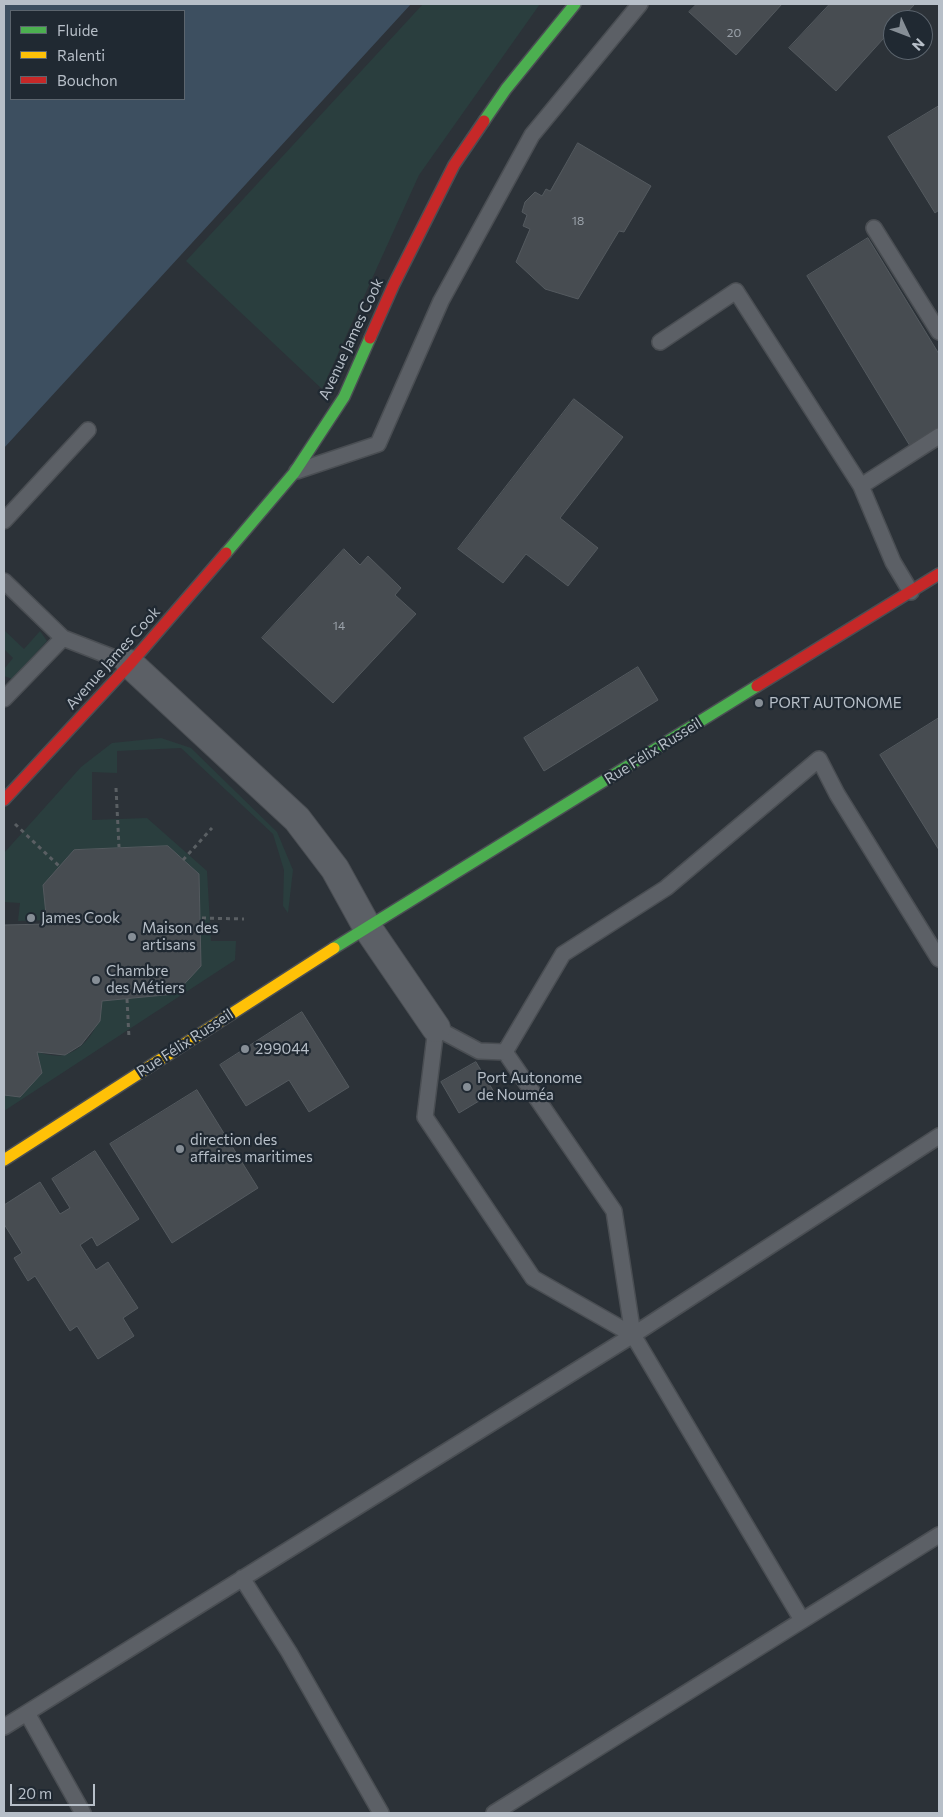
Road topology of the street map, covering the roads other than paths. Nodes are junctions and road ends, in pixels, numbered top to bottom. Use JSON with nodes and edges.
{"nodes":[{"id":1,"x":574,"y":4,"type":"edge"},
{"id":2,"x":640,"y":4,"type":"edge"},
{"id":3,"x":874,"y":228,"type":"dead end"},
{"id":4,"x":939,"y":332,"type":"edge"},
{"id":5,"x":660,"y":342,"type":"dead end"},
{"id":6,"x":88,"y":430,"type":"dead end"},
{"id":7,"x":939,"y":436,"type":"edge"},
{"id":8,"x":294,"y":472,"type":"junction"},
{"id":9,"x":861,"y":486,"type":"junction"},
{"id":10,"x":4,"y":521,"type":"edge"},
{"id":11,"x":939,"y":574,"type":"edge"},
{"id":12,"x":4,"y":581,"type":"edge"},
{"id":13,"x":911,"y":592,"type":"junction"},
{"id":14,"x":63,"y":638,"type":"junction"},
{"id":15,"x":130,"y":664,"type":"junction"},
{"id":16,"x":4,"y":699,"type":"edge"},
{"id":17,"x":4,"y":800,"type":"edge"},
{"id":18,"x":367,"y":927,"type":"junction"},
{"id":19,"x":939,"y":959,"type":"edge"},
{"id":20,"x":436,"y":1028,"type":"junction"},
{"id":21,"x":505,"y":1052,"type":"junction"},
{"id":22,"x":939,"y":1136,"type":"edge"},
{"id":23,"x":4,"y":1160,"type":"edge"},
{"id":24,"x":633,"y":1335,"type":"junction"},
{"id":25,"x":939,"y":1535,"type":"edge"},
{"id":26,"x":242,"y":1578,"type":"junction"},
{"id":27,"x":802,"y":1620,"type":"junction"},
{"id":28,"x":27,"y":1713,"type":"junction"},
{"id":29,"x":4,"y":1727,"type":"edge"},
{"id":30,"x":83,"y":1813,"type":"edge"},
{"id":31,"x":381,"y":1813,"type":"edge"},
{"id":32,"x":494,"y":1813,"type":"edge"}],
"edges":[{"from":1,"to":8,"type":"street","name":"Avenue James Cook"},
{"from":2,"to":8,"type":"lane"},
{"from":3,"to":4,"type":"lane"},
{"from":5,"to":9,"type":"lane"},
{"from":6,"to":10,"type":"lane"},
{"from":7,"to":9,"type":"lane"},
{"from":8,"to":15,"type":"street","name":"Avenue James Cook"},
{"from":9,"to":13,"type":"lane"},
{"from":11,"to":13,"type":"street","name":"Rue Félix Russeil"},
{"from":12,"to":14,"type":"lane"},
{"from":13,"to":18,"type":"street","name":"Rue Félix Russeil"},
{"from":14,"to":15,"type":"lane"},
{"from":14,"to":16,"type":"lane"},
{"from":15,"to":17,"type":"street","name":"Avenue James Cook"},
{"from":15,"to":18,"type":"street"},
{"from":18,"to":20,"type":"street"},
{"from":18,"to":23,"type":"street","name":"Rue Félix Russeil"},
{"from":19,"to":21,"type":"lane"},
{"from":20,"to":21,"type":"lane"},
{"from":20,"to":24,"type":"lane"},
{"from":21,"to":24,"type":"lane"},
{"from":22,"to":24,"type":"lane"},
{"from":24,"to":26,"type":"lane"},
{"from":24,"to":27,"type":"lane"},
{"from":25,"to":27,"type":"lane"},
{"from":26,"to":28,"type":"lane"},
{"from":26,"to":31,"type":"lane"},
{"from":27,"to":32,"type":"lane"},
{"from":28,"to":29,"type":"lane"},
{"from":28,"to":30,"type":"lane"}]}
